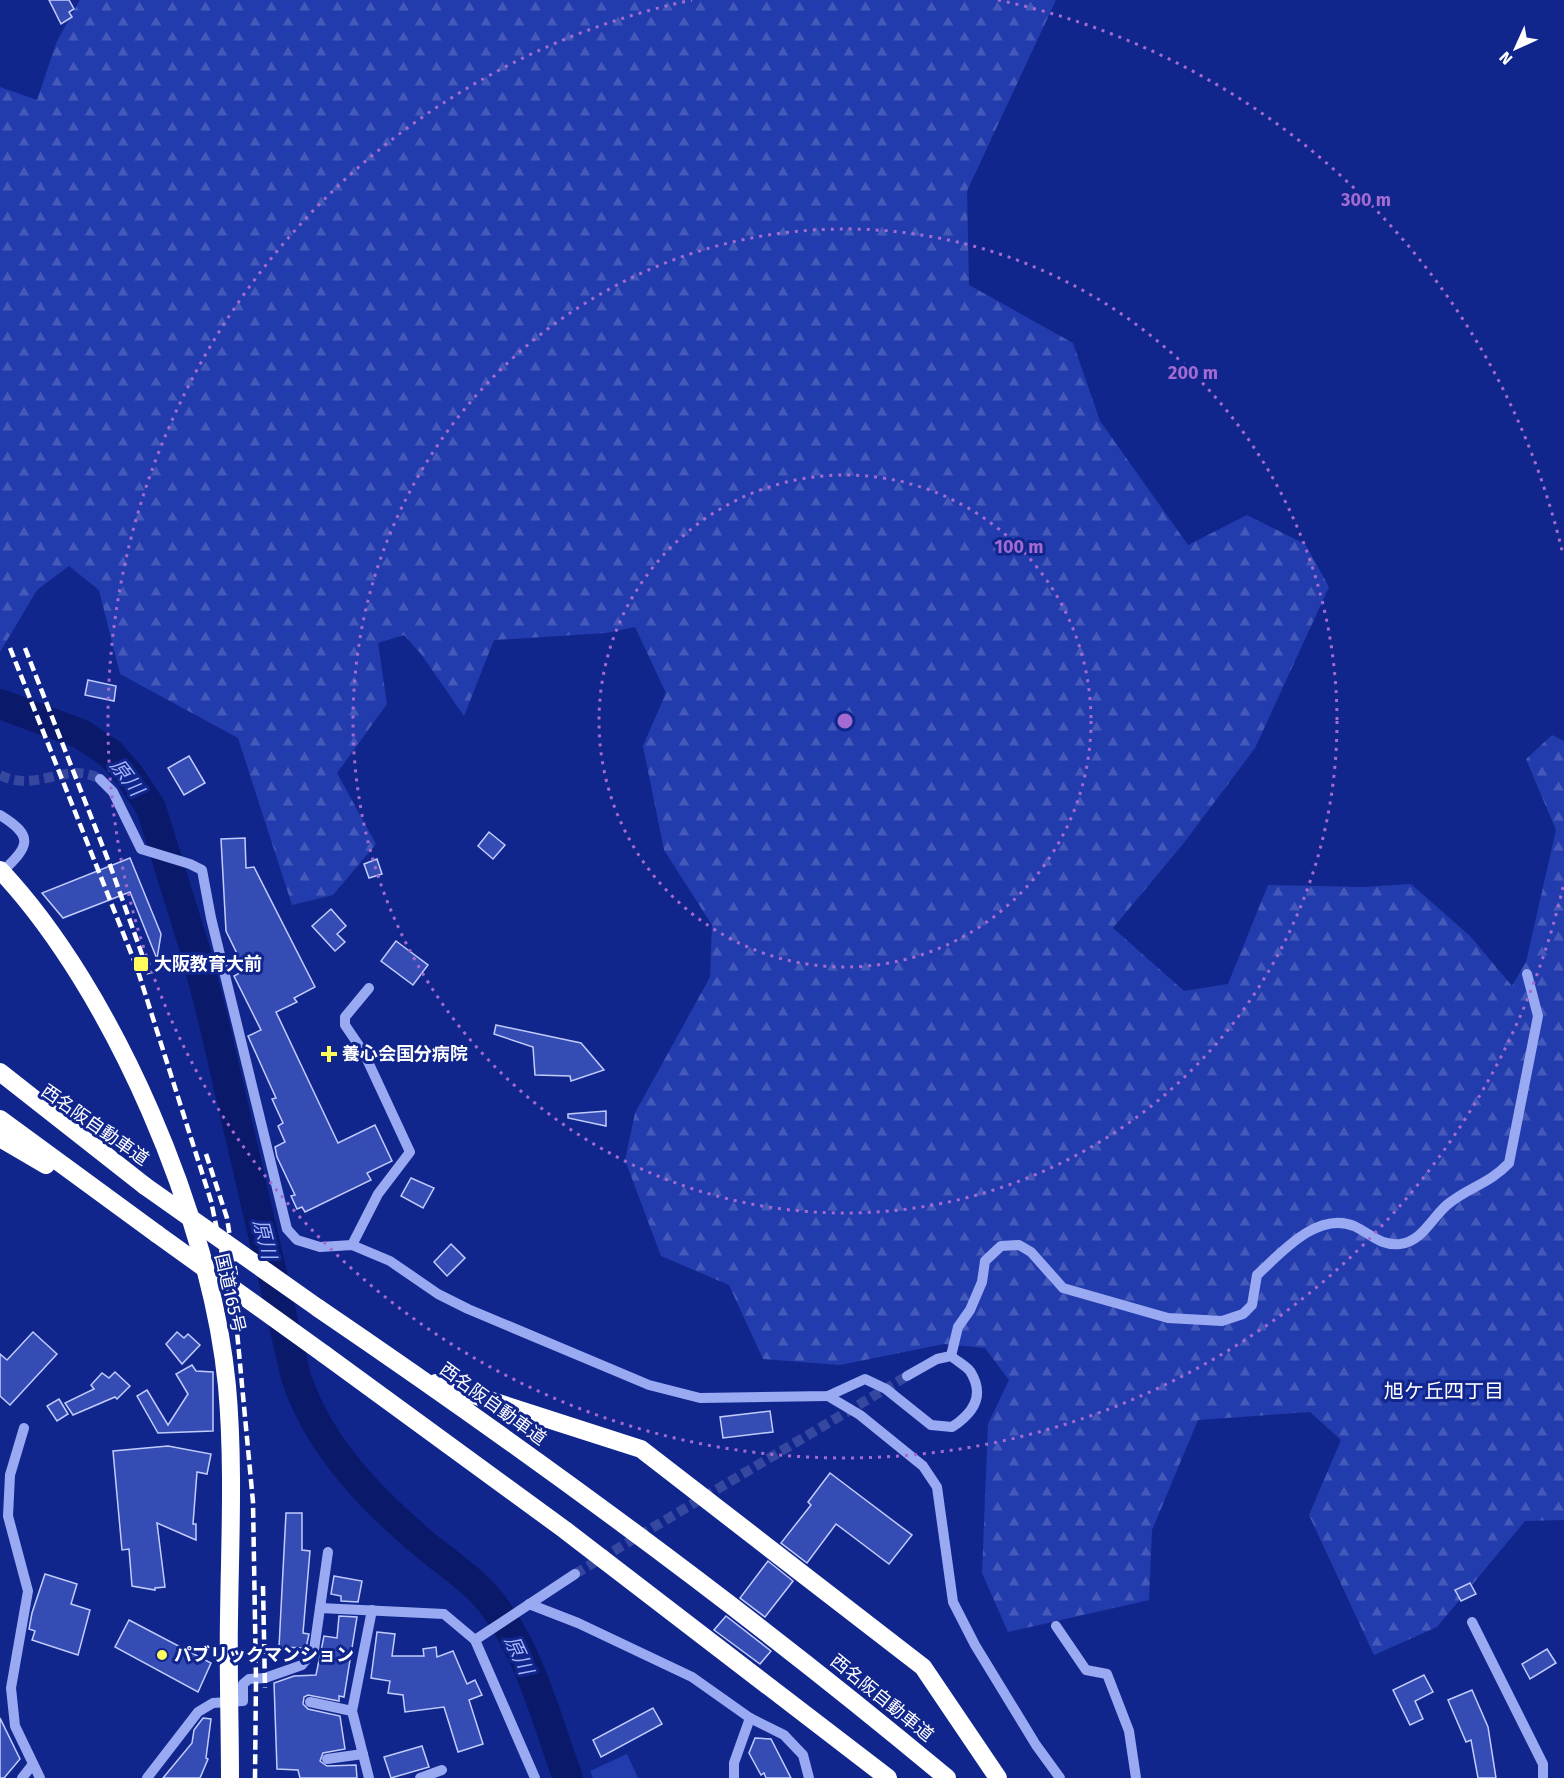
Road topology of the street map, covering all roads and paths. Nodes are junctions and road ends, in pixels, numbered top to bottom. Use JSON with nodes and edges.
{"nodes":[{"id":1,"x":100,"y":779,"type":"tunnel mouth"},
{"id":2,"x":0,"y":815,"type":"edge"},
{"id":3,"x":1,"y":871,"type":"edge"},
{"id":4,"x":1527,"y":974,"type":"dead end"},
{"id":5,"x":369,"y":988,"type":"dead end"},
{"id":6,"x":0,"y":1072,"type":"edge"},
{"id":7,"x":0,"y":1084,"type":"edge"},
{"id":8,"x":0,"y":1119,"type":"edge"},
{"id":9,"x":0,"y":1138,"type":"edge"},
{"id":10,"x":145,"y":1186,"type":"junction"},
{"id":11,"x":157,"y":1234,"type":"junction"},
{"id":12,"x":352,"y":1245,"type":"junction"},
{"id":13,"x":951,"y":1356,"type":"junction"},
{"id":14,"x":907,"y":1376,"type":"tunnel mouth"},
{"id":15,"x":420,"y":1378,"type":"junction"},
{"id":16,"x":828,"y":1396,"type":"junction"},
{"id":17,"x":24,"y":1428,"type":"dead end"},
{"id":18,"x":328,"y":1552,"type":"dead end"},
{"id":19,"x":574,"y":1574,"type":"tunnel mouth"},
{"id":20,"x":529,"y":1604,"type":"junction"},
{"id":21,"x":320,"y":1608,"type":"junction"},
{"id":22,"x":372,"y":1610,"type":"junction"},
{"id":23,"x":1472,"y":1622,"type":"dead end"},
{"id":24,"x":1056,"y":1626,"type":"dead end"},
{"id":25,"x":476,"y":1640,"type":"junction"},
{"id":26,"x":231,"y":1702,"type":"junction"},
{"id":27,"x":310,"y":1702,"type":"dead end"},
{"id":28,"x":352,"y":1711,"type":"junction"},
{"id":29,"x":750,"y":1718,"type":"junction"},
{"id":30,"x":363,"y":1754,"type":"junction"},
{"id":31,"x":327,"y":1760,"type":"dead end"},
{"id":32,"x":33,"y":1764,"type":"junction"},
{"id":33,"x":442,"y":1770,"type":"dead end"},
{"id":34,"x":22,"y":1778,"type":"edge"},
{"id":35,"x":40,"y":1778,"type":"edge"},
{"id":36,"x":147,"y":1778,"type":"edge"},
{"id":37,"x":230,"y":1778,"type":"edge"},
{"id":38,"x":369,"y":1778,"type":"edge"},
{"id":39,"x":420,"y":1778,"type":"edge"},
{"id":40,"x":535,"y":1778,"type":"edge"},
{"id":41,"x":734,"y":1778,"type":"edge"},
{"id":42,"x":809,"y":1778,"type":"edge"},
{"id":43,"x":888,"y":1778,"type":"edge"},
{"id":44,"x":947,"y":1778,"type":"edge"},
{"id":45,"x":998,"y":1778,"type":"edge"},
{"id":46,"x":1060,"y":1778,"type":"edge"},
{"id":47,"x":1136,"y":1778,"type":"edge"},
{"id":48,"x":1543,"y":1778,"type":"edge"}],
"edges":[{"from":1,"to":12,"type":"street"},
{"from":2,"to":3,"type":"street"},
{"from":3,"to":26,"type":"highway","name":"国道165号"},
{"from":4,"to":13,"type":"street"},
{"from":5,"to":12,"type":"street"},
{"from":6,"to":10,"type":"highway"},
{"from":7,"to":10,"type":"highway","name":"西名阪自動車道"},
{"from":8,"to":11,"type":"highway"},
{"from":9,"to":11,"type":"highway"},
{"from":10,"to":15,"type":"highway","name":"西名阪自動車道","bridge":true},
{"from":11,"to":43,"type":"highway","bridge":true},
{"from":12,"to":16,"type":"street"},
{"from":13,"to":14,"type":"street"},
{"from":13,"to":16,"type":"street"},
{"from":15,"to":44,"type":"highway","name":"西名阪自動車道"},
{"from":15,"to":45,"type":"highway"},
{"from":16,"to":46,"type":"street"},
{"from":17,"to":32,"type":"street"},
{"from":18,"to":21,"type":"street"},
{"from":19,"to":20,"type":"street"},
{"from":20,"to":25,"type":"street"},
{"from":20,"to":29,"type":"street"},
{"from":21,"to":22,"type":"street"},
{"from":21,"to":26,"type":"street"},
{"from":22,"to":25,"type":"street"},
{"from":22,"to":28,"type":"street"},
{"from":23,"to":48,"type":"street"},
{"from":24,"to":47,"type":"street"},
{"from":25,"to":40,"type":"street"},
{"from":26,"to":36,"type":"street"},
{"from":26,"to":37,"type":"highway","name":"国道165号"},
{"from":27,"to":28,"type":"street"},
{"from":28,"to":30,"type":"street"},
{"from":29,"to":41,"type":"street"},
{"from":29,"to":42,"type":"street"},
{"from":30,"to":31,"type":"street"},
{"from":30,"to":38,"type":"street"},
{"from":32,"to":34,"type":"street"},
{"from":32,"to":35,"type":"street"},
{"from":33,"to":39,"type":"street"}]}
